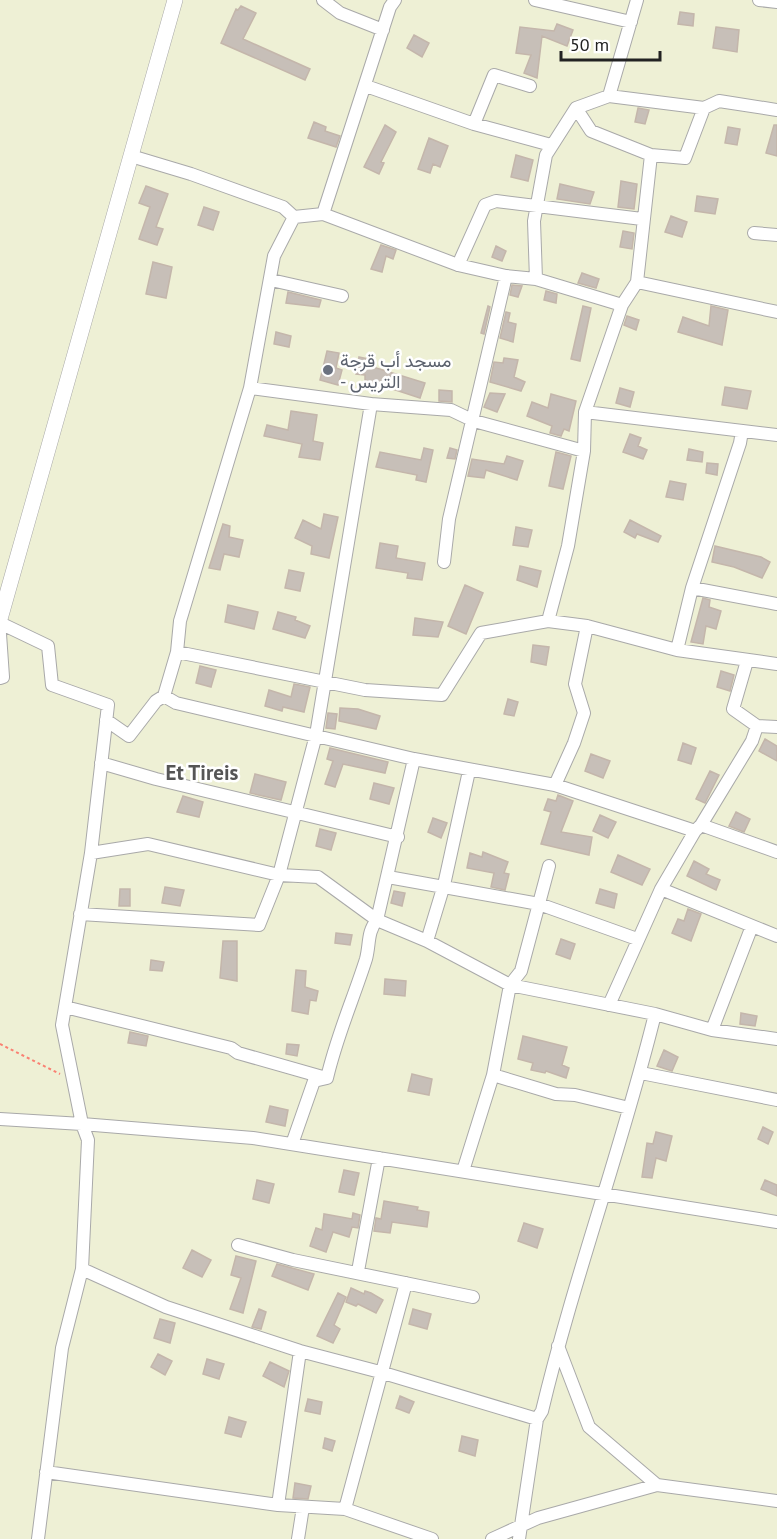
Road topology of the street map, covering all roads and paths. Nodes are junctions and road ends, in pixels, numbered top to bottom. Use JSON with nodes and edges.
{"nodes":[{"id":1,"x":175,"y":0,"type":"edge"},
{"id":2,"x":322,"y":0,"type":"edge"},
{"id":3,"x":395,"y":0,"type":"edge"},
{"id":4,"x":535,"y":0,"type":"edge"},
{"id":5,"x":637,"y":0,"type":"edge"},
{"id":6,"x":759,"y":0,"type":"edge"},
{"id":7,"x":777,"y":2,"type":"edge"},
{"id":8,"x":631,"y":22,"type":"junction"},
{"id":9,"x":383,"y":30,"type":"junction"},
{"id":10,"x":366,"y":86,"type":"junction"},
{"id":11,"x":530,"y":86,"type":"dead end"},
{"id":12,"x":609,"y":96,"type":"junction"},
{"id":13,"x":576,"y":108,"type":"junction"},
{"id":14,"x":704,"y":108,"type":"junction"},
{"id":15,"x":777,"y":110,"type":"edge"},
{"id":16,"x":474,"y":123,"type":"junction"},
{"id":17,"x":551,"y":145,"type":"junction"},
{"id":18,"x":651,"y":155,"type":"junction"},
{"id":19,"x":131,"y":156,"type":"junction"},
{"id":20,"x":536,"y":208,"type":"junction"},
{"id":21,"x":323,"y":214,"type":"junction"},
{"id":22,"x":294,"y":217,"type":"junction"},
{"id":23,"x":642,"y":219,"type":"junction"},
{"id":24,"x":754,"y":233,"type":"dead end"},
{"id":25,"x":777,"y":235,"type":"edge"},
{"id":26,"x":458,"y":265,"type":"junction"},
{"id":27,"x":506,"y":276,"type":"junction"},
{"id":28,"x":536,"y":279,"type":"junction"},
{"id":29,"x":271,"y":280,"type":"junction"},
{"id":30,"x":637,"y":282,"type":"junction"},
{"id":31,"x":342,"y":296,"type":"dead end"},
{"id":32,"x":622,"y":305,"type":"junction"},
{"id":33,"x":777,"y":312,"type":"edge"},
{"id":34,"x":250,"y":388,"type":"junction"},
{"id":35,"x":371,"y":404,"type":"junction"},
{"id":36,"x":585,"y":412,"type":"junction"},
{"id":37,"x":474,"y":421,"type":"junction"},
{"id":38,"x":742,"y":431,"type":"junction"},
{"id":39,"x":777,"y":435,"type":"edge"},
{"id":40,"x":584,"y":451,"type":"junction"},
{"id":41,"x":444,"y":562,"type":"dead end"},
{"id":42,"x":692,"y":588,"type":"junction"},
{"id":43,"x":777,"y":604,"type":"edge"},
{"id":44,"x":0,"y":621,"type":"edge"},
{"id":45,"x":548,"y":621,"type":"junction"},
{"id":46,"x":586,"y":626,"type":"junction"},
{"id":47,"x":0,"y":634,"type":"edge"},
{"id":48,"x":677,"y":650,"type":"junction"},
{"id":49,"x":177,"y":652,"type":"junction"},
{"id":50,"x":747,"y":661,"type":"junction"},
{"id":51,"x":777,"y":664,"type":"edge"},
{"id":52,"x":0,"y":678,"type":"edge"},
{"id":53,"x":325,"y":681,"type":"junction"},
{"id":54,"x":164,"y":696,"type":"junction"},
{"id":55,"x":106,"y":720,"type":"junction"},
{"id":56,"x":757,"y":726,"type":"junction"},
{"id":57,"x":777,"y":727,"type":"edge"},
{"id":58,"x":316,"y":735,"type":"junction"},
{"id":59,"x":414,"y":759,"type":"junction"},
{"id":60,"x":101,"y":763,"type":"junction"},
{"id":61,"x":469,"y":771,"type":"junction"},
{"id":62,"x":555,"y":785,"type":"junction"},
{"id":63,"x":297,"y":812,"type":"junction"},
{"id":64,"x":698,"y":828,"type":"junction"},
{"id":65,"x":398,"y":837,"type":"junction"},
{"id":66,"x":777,"y":852,"type":"edge"},
{"id":67,"x":91,"y":853,"type":"junction"},
{"id":68,"x":549,"y":866,"type":"dead end"},
{"id":69,"x":279,"y":875,"type":"junction"},
{"id":70,"x":388,"y":877,"type":"junction"},
{"id":71,"x":444,"y":885,"type":"junction"},
{"id":72,"x":661,"y":889,"type":"junction"},
{"id":73,"x":539,"y":904,"type":"junction"},
{"id":74,"x":80,"y":914,"type":"junction"},
{"id":75,"x":377,"y":920,"type":"junction"},
{"id":76,"x":752,"y":926,"type":"junction"},
{"id":77,"x":777,"y":936,"type":"edge"},
{"id":78,"x":637,"y":939,"type":"junction"},
{"id":79,"x":427,"y":941,"type":"junction"},
{"id":80,"x":510,"y":985,"type":"junction"},
{"id":81,"x":609,"y":1005,"type":"junction"},
{"id":82,"x":65,"y":1007,"type":"junction"},
{"id":83,"x":655,"y":1014,"type":"junction"},
{"id":84,"x":712,"y":1030,"type":"junction"},
{"id":85,"x":777,"y":1039,"type":"edge"},
{"id":86,"x":0,"y":1044,"type":"edge"},
{"id":87,"x":641,"y":1073,"type":"junction"},
{"id":88,"x":493,"y":1075,"type":"junction"},
{"id":89,"x":327,"y":1078,"type":"junction"},
{"id":90,"x":73,"y":1081,"type":"junction"},
{"id":91,"x":777,"y":1101,"type":"edge"},
{"id":92,"x":629,"y":1108,"type":"junction"},
{"id":93,"x":0,"y":1119,"type":"edge"},
{"id":94,"x":82,"y":1124,"type":"junction"},
{"id":95,"x":292,"y":1144,"type":"junction"},
{"id":96,"x":379,"y":1158,"type":"junction"},
{"id":97,"x":463,"y":1171,"type":"junction"},
{"id":98,"x":604,"y":1194,"type":"junction"},
{"id":99,"x":777,"y":1222,"type":"edge"},
{"id":100,"x":238,"y":1245,"type":"dead end"},
{"id":101,"x":82,"y":1269,"type":"junction"},
{"id":102,"x":358,"y":1271,"type":"junction"},
{"id":103,"x":406,"y":1283,"type":"junction"},
{"id":104,"x":473,"y":1297,"type":"dead end"},
{"id":105,"x":558,"y":1346,"type":"junction"},
{"id":106,"x":300,"y":1351,"type":"junction"},
{"id":107,"x":381,"y":1372,"type":"junction"},
{"id":108,"x":537,"y":1419,"type":"junction"},
{"id":109,"x":46,"y":1472,"type":"junction"},
{"id":110,"x":657,"y":1485,"type":"junction"},
{"id":111,"x":777,"y":1501,"type":"edge"},
{"id":112,"x":278,"y":1505,"type":"junction"},
{"id":113,"x":303,"y":1507,"type":"junction"},
{"id":114,"x":345,"y":1509,"type":"junction"},
{"id":115,"x":521,"y":1526,"type":"junction"},
{"id":116,"x":38,"y":1539,"type":"edge"},
{"id":117,"x":298,"y":1539,"type":"edge"},
{"id":118,"x":432,"y":1539,"type":"edge"},
{"id":119,"x":492,"y":1539,"type":"edge"},
{"id":120,"x":519,"y":1539,"type":"edge"}],
"edges":[{"from":1,"to":19,"type":"street"},
{"from":2,"to":9,"type":"street"},
{"from":3,"to":9,"type":"street"},
{"from":4,"to":8,"type":"street"},
{"from":5,"to":8,"type":"street"},
{"from":6,"to":7,"type":"street"},
{"from":8,"to":12,"type":"street"},
{"from":9,"to":10,"type":"street"},
{"from":10,"to":16,"type":"street"},
{"from":10,"to":21,"type":"street"},
{"from":11,"to":16,"type":"street"},
{"from":12,"to":13,"type":"street"},
{"from":12,"to":14,"type":"street"},
{"from":13,"to":17,"type":"street"},
{"from":13,"to":18,"type":"street"},
{"from":14,"to":15,"type":"street"},
{"from":14,"to":18,"type":"street"},
{"from":16,"to":17,"type":"street"},
{"from":17,"to":20,"type":"street"},
{"from":18,"to":23,"type":"street"},
{"from":19,"to":22,"type":"street"},
{"from":19,"to":44,"type":"street"},
{"from":20,"to":23,"type":"street"},
{"from":20,"to":26,"type":"street"},
{"from":20,"to":28,"type":"street"},
{"from":21,"to":22,"type":"street"},
{"from":21,"to":26,"type":"street"},
{"from":22,"to":29,"type":"street"},
{"from":23,"to":30,"type":"street"},
{"from":24,"to":25,"type":"street"},
{"from":26,"to":27,"type":"street"},
{"from":27,"to":28,"type":"street"},
{"from":27,"to":37,"type":"street"},
{"from":28,"to":32,"type":"street"},
{"from":29,"to":31,"type":"street"},
{"from":29,"to":34,"type":"street"},
{"from":30,"to":32,"type":"street"},
{"from":30,"to":33,"type":"street"},
{"from":32,"to":36,"type":"street"},
{"from":34,"to":35,"type":"street"},
{"from":34,"to":49,"type":"street"},
{"from":35,"to":37,"type":"street"},
{"from":35,"to":53,"type":"street"},
{"from":36,"to":38,"type":"street"},
{"from":36,"to":40,"type":"street"},
{"from":37,"to":40,"type":"street"},
{"from":37,"to":41,"type":"street"},
{"from":38,"to":39,"type":"street"},
{"from":38,"to":42,"type":"street"},
{"from":40,"to":45,"type":"street"},
{"from":42,"to":43,"type":"street"},
{"from":42,"to":48,"type":"street"},
{"from":44,"to":55,"type":"street"},
{"from":45,"to":46,"type":"street"},
{"from":45,"to":53,"type":"street"},
{"from":46,"to":48,"type":"street"},
{"from":46,"to":62,"type":"street"},
{"from":47,"to":52,"type":"street"},
{"from":48,"to":50,"type":"street"},
{"from":49,"to":53,"type":"street"},
{"from":49,"to":54,"type":"street"},
{"from":50,"to":51,"type":"street"},
{"from":50,"to":56,"type":"street"},
{"from":53,"to":58,"type":"street"},
{"from":54,"to":55,"type":"street"},
{"from":54,"to":58,"type":"street"},
{"from":55,"to":60,"type":"street"},
{"from":56,"to":57,"type":"street"},
{"from":56,"to":64,"type":"street"},
{"from":58,"to":59,"type":"street"},
{"from":58,"to":63,"type":"street"},
{"from":59,"to":61,"type":"street"},
{"from":59,"to":65,"type":"street"},
{"from":60,"to":63,"type":"street"},
{"from":60,"to":67,"type":"street"},
{"from":61,"to":62,"type":"street"},
{"from":61,"to":71,"type":"street"},
{"from":62,"to":64,"type":"street"},
{"from":63,"to":65,"type":"street"},
{"from":63,"to":69,"type":"street"},
{"from":64,"to":66,"type":"street"},
{"from":64,"to":72,"type":"street"},
{"from":65,"to":70,"type":"street"},
{"from":67,"to":69,"type":"street"},
{"from":67,"to":74,"type":"street"},
{"from":68,"to":73,"type":"street"},
{"from":69,"to":74,"type":"street"},
{"from":69,"to":75,"type":"street"},
{"from":70,"to":71,"type":"street"},
{"from":70,"to":75,"type":"street"},
{"from":71,"to":73,"type":"street"},
{"from":71,"to":79,"type":"street"},
{"from":72,"to":76,"type":"street"},
{"from":72,"to":78,"type":"street"},
{"from":73,"to":78,"type":"street"},
{"from":73,"to":80,"type":"street"},
{"from":74,"to":82,"type":"street"},
{"from":75,"to":79,"type":"street"},
{"from":75,"to":89,"type":"street"},
{"from":76,"to":77,"type":"street"},
{"from":76,"to":84,"type":"street"},
{"from":78,"to":81,"type":"street"},
{"from":79,"to":80,"type":"street"},
{"from":80,"to":81,"type":"street"},
{"from":80,"to":88,"type":"street"},
{"from":81,"to":83,"type":"street"},
{"from":82,"to":89,"type":"street"},
{"from":82,"to":90,"type":"street"},
{"from":83,"to":84,"type":"street"},
{"from":83,"to":87,"type":"street"},
{"from":84,"to":85,"type":"street"},
{"from":86,"to":90,"type":"path"},
{"from":87,"to":91,"type":"street"},
{"from":87,"to":92,"type":"street"},
{"from":88,"to":92,"type":"street"},
{"from":88,"to":97,"type":"street"},
{"from":89,"to":95,"type":"street"},
{"from":90,"to":94,"type":"street"},
{"from":92,"to":98,"type":"street"},
{"from":93,"to":94,"type":"street"},
{"from":94,"to":95,"type":"street"},
{"from":94,"to":101,"type":"street"},
{"from":95,"to":96,"type":"street"},
{"from":96,"to":97,"type":"street"},
{"from":96,"to":102,"type":"street"},
{"from":97,"to":98,"type":"street"},
{"from":98,"to":99,"type":"street"},
{"from":98,"to":105,"type":"street"},
{"from":100,"to":102,"type":"street"},
{"from":101,"to":106,"type":"street"},
{"from":101,"to":109,"type":"street"},
{"from":102,"to":103,"type":"street"},
{"from":103,"to":104,"type":"street"},
{"from":103,"to":107,"type":"street"},
{"from":105,"to":108,"type":"street"},
{"from":105,"to":110,"type":"street"},
{"from":106,"to":107,"type":"street"},
{"from":106,"to":112,"type":"street"},
{"from":107,"to":108,"type":"street"},
{"from":107,"to":114,"type":"street"},
{"from":108,"to":115,"type":"street"},
{"from":109,"to":112,"type":"street"},
{"from":109,"to":116,"type":"street"},
{"from":110,"to":111,"type":"street"},
{"from":110,"to":115,"type":"street"},
{"from":112,"to":113,"type":"street"},
{"from":113,"to":114,"type":"street"},
{"from":113,"to":117,"type":"street"},
{"from":114,"to":118,"type":"street"},
{"from":115,"to":119,"type":"street"},
{"from":115,"to":120,"type":"street"}]}
